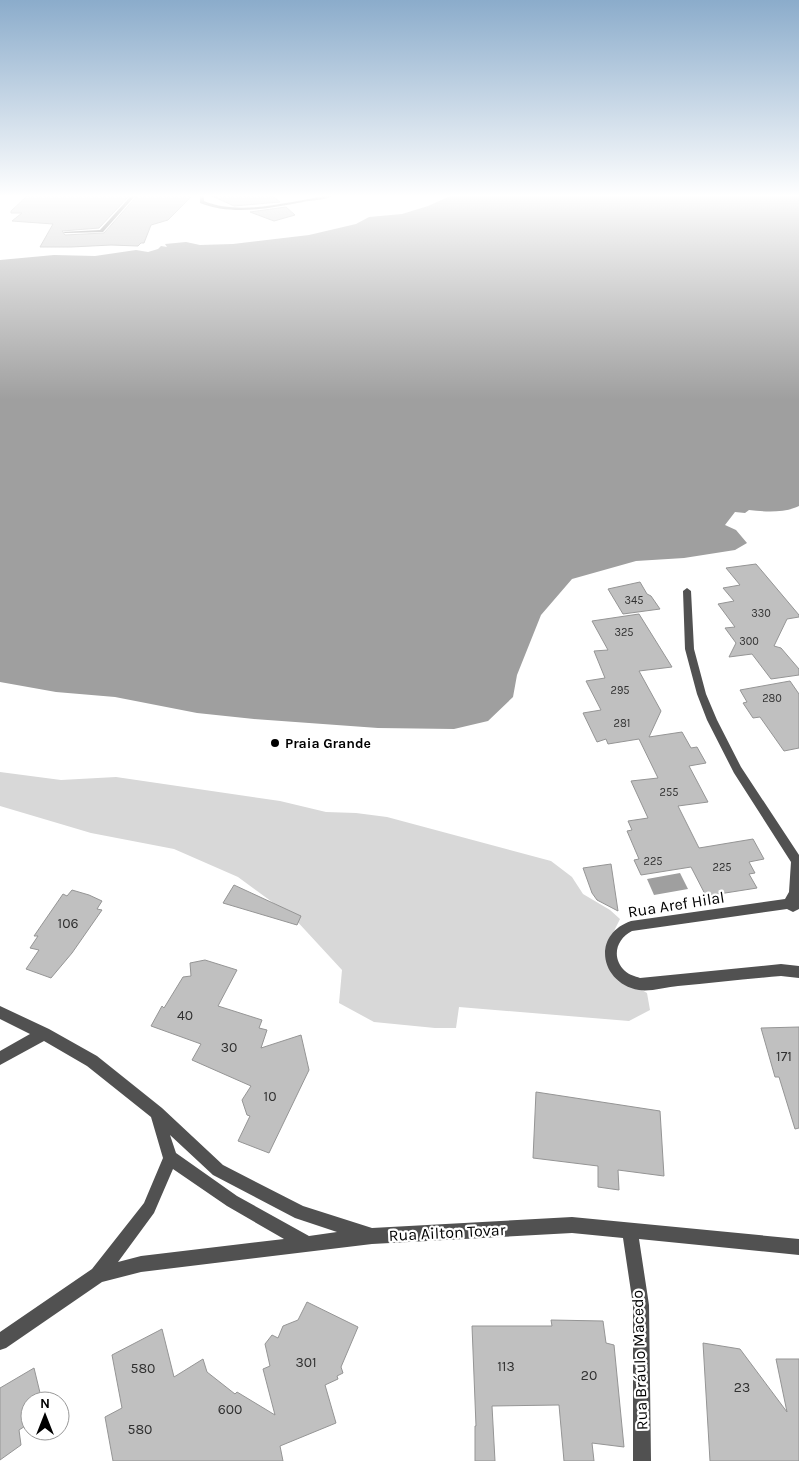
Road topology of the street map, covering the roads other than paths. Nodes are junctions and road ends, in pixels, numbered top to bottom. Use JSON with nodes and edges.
{"nodes":[{"id":1,"x":688,"y":591,"type":"dead end"},
{"id":2,"x":798,"y":863,"type":"edge"},
{"id":3,"x":796,"y":906,"type":"edge"},
{"id":4,"x":799,"y":972,"type":"edge"},
{"id":5,"x":0,"y":1012,"type":"edge"},
{"id":6,"x":44,"y":1034,"type":"junction"},
{"id":7,"x":0,"y":1058,"type":"edge"},
{"id":8,"x":157,"y":1113,"type":"junction"},
{"id":9,"x":170,"y":1158,"type":"junction"},
{"id":10,"x":630,"y":1230,"type":"junction"},
{"id":11,"x":372,"y":1236,"type":"junction"},
{"id":12,"x":308,"y":1244,"type":"junction"},
{"id":13,"x":799,"y":1246,"type":"edge"},
{"id":14,"x":98,"y":1275,"type":"junction"},
{"id":15,"x":0,"y":1342,"type":"edge"},
{"id":16,"x":642,"y":1461,"type":"edge"}],
"edges":[{"from":1,"to":2,"type":"street","name":"Rua Aref Hilal"},
{"from":2,"to":3,"type":"street","name":"Rua Aref Hilal"},
{"from":3,"to":4,"type":"street","name":"Rua Aref Hilal"},
{"from":5,"to":6,"type":"street"},
{"from":6,"to":7,"type":"street"},
{"from":6,"to":8,"type":"street"},
{"from":8,"to":9,"type":"street"},
{"from":8,"to":11,"type":"street"},
{"from":9,"to":12,"type":"street"},
{"from":9,"to":14,"type":"street"},
{"from":10,"to":11,"type":"street","name":"Rua Ailton Tovar"},
{"from":10,"to":13,"type":"street","name":"Rua Ailton Tovar"},
{"from":10,"to":16,"type":"street","name":"Rua Bráulo Macedo"},
{"from":11,"to":12,"type":"street","name":"Rua Ailton Tovar"},
{"from":12,"to":14,"type":"street","name":"Rua Ailton Tovar"},
{"from":14,"to":15,"type":"street"}]}
